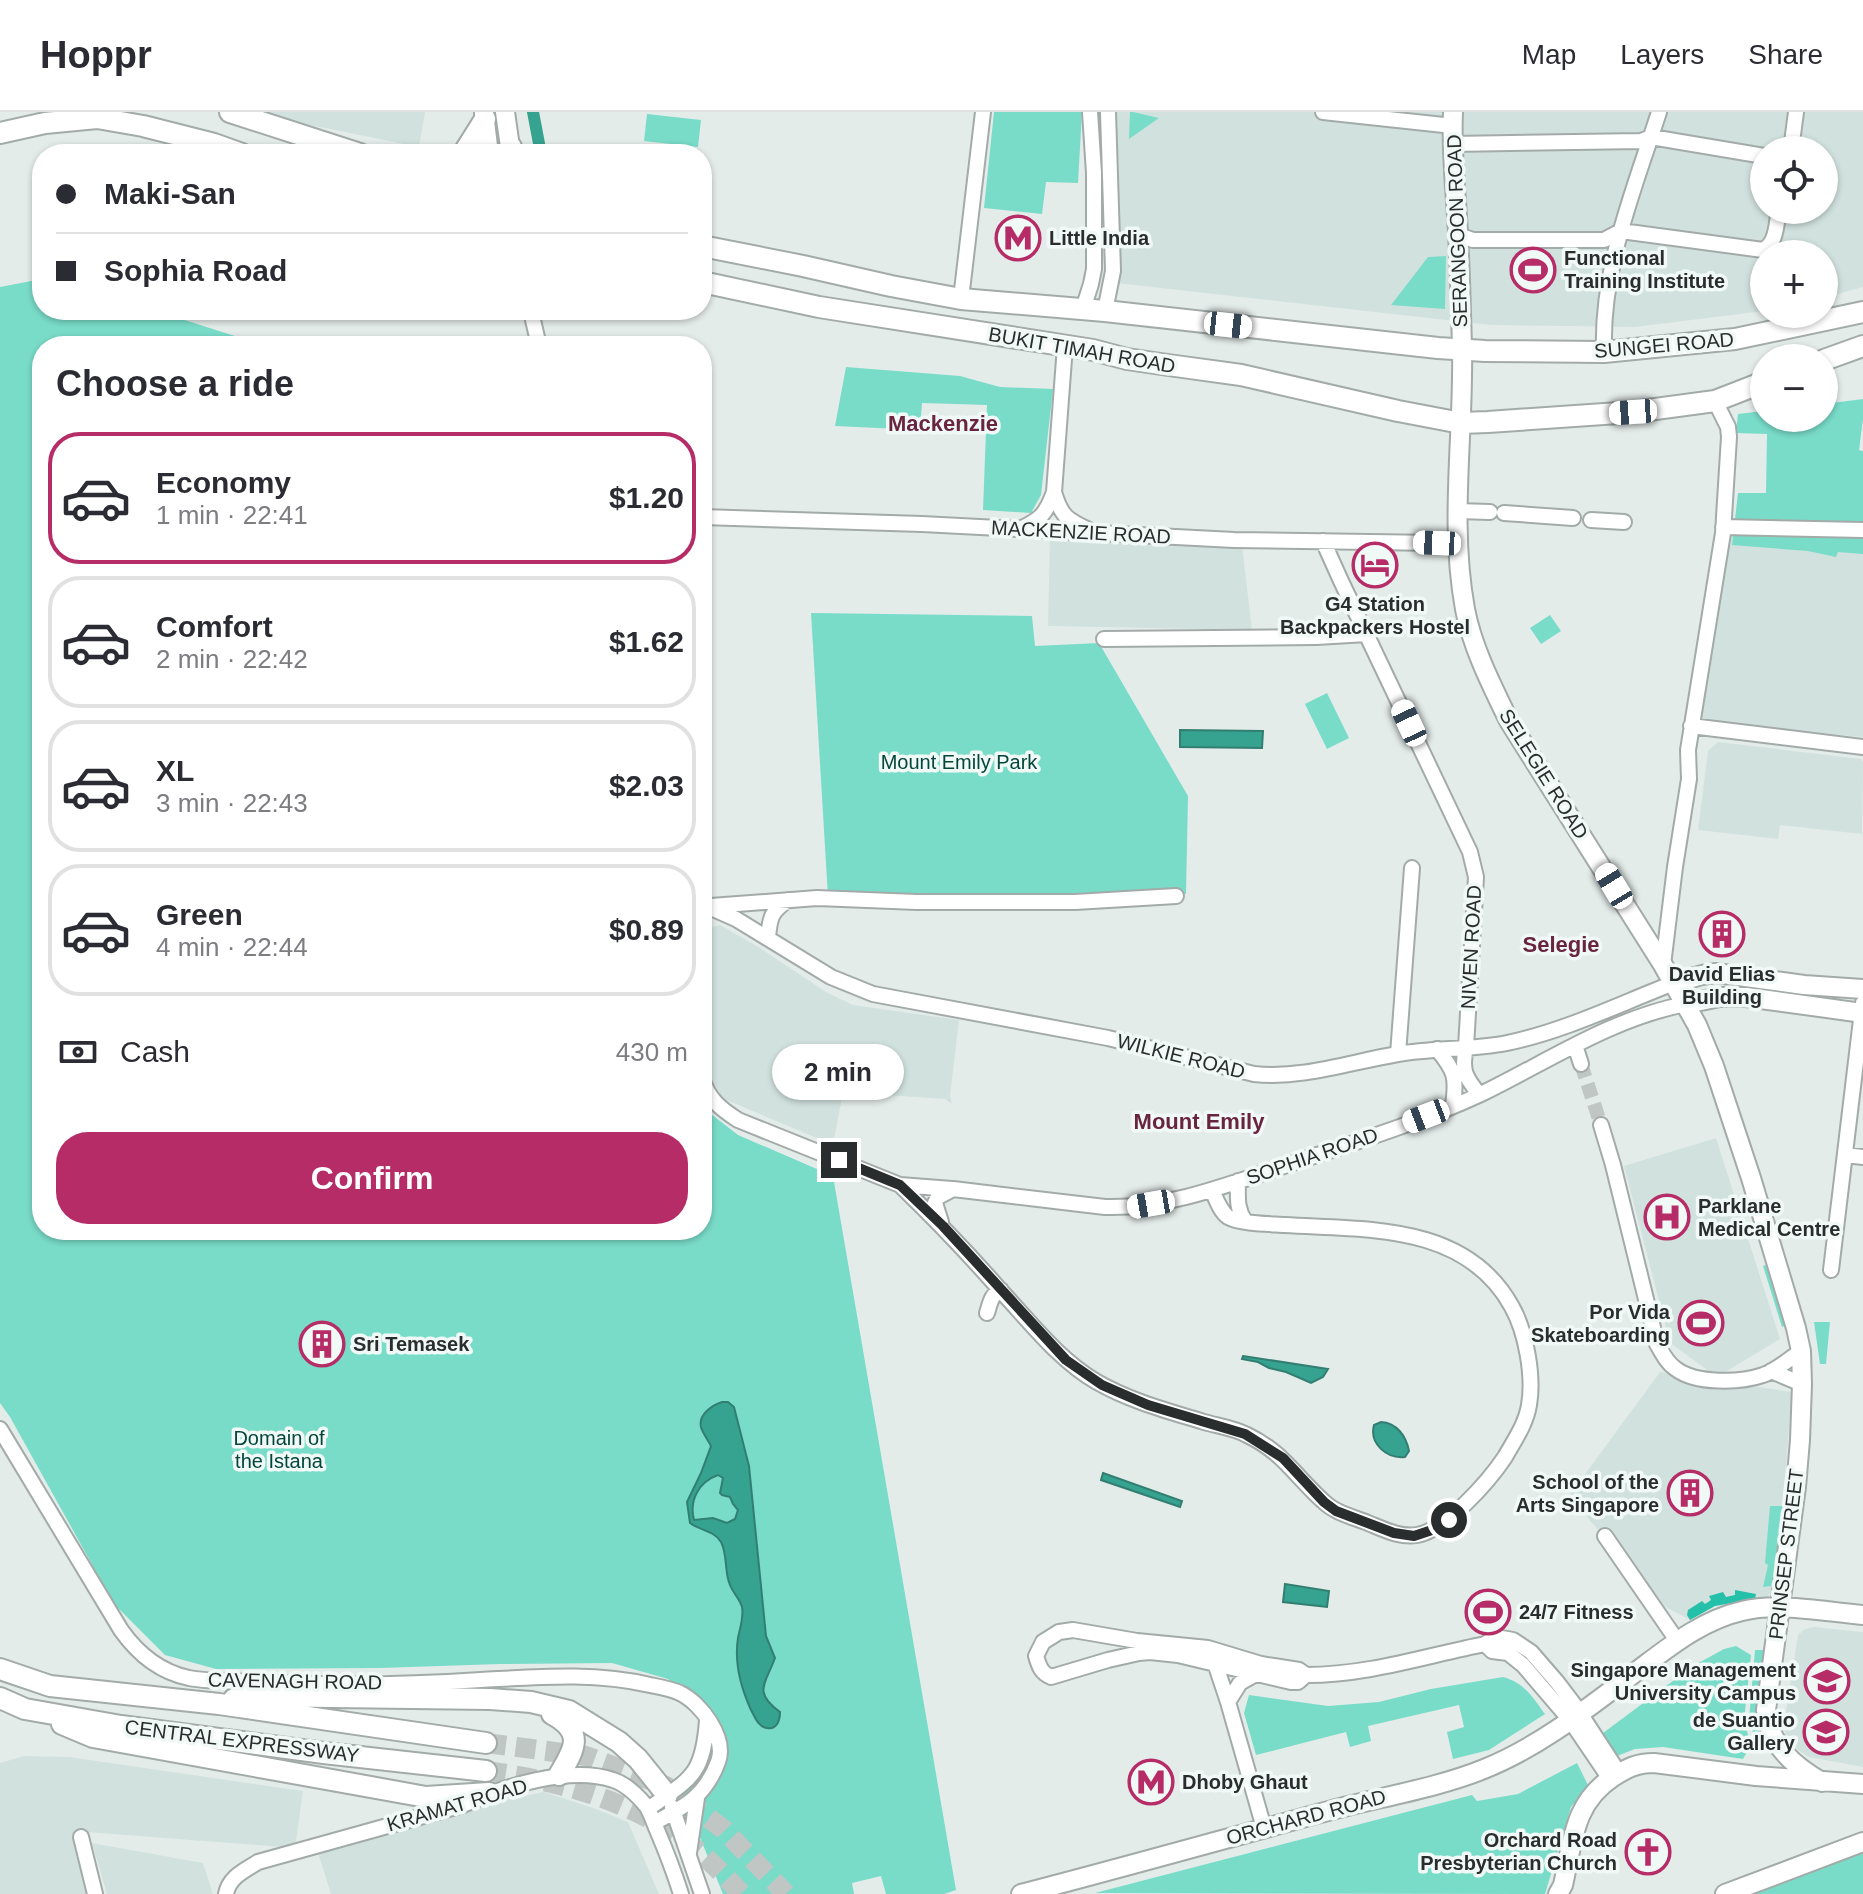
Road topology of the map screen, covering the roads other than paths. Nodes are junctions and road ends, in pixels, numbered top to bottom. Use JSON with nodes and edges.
{"nodes":[{"id":1,"x":230,"y":112,"type":"edge"},
{"id":2,"x":505,"y":112,"type":"edge"},
{"id":3,"x":983,"y":112,"type":"edge"},
{"id":4,"x":1090,"y":112,"type":"edge"},
{"id":5,"x":1108,"y":112,"type":"edge"},
{"id":6,"x":1323,"y":112,"type":"edge"},
{"id":7,"x":1659,"y":112,"type":"edge"},
{"id":8,"x":1796,"y":112,"type":"edge"},
{"id":9,"x":484,"y":115,"type":"edge"},
{"id":10,"x":1453,"y":127,"type":"edge"},
{"id":11,"x":0,"y":133,"type":"edge"},
{"id":12,"x":1793,"y":136,"type":"edge"},
{"id":13,"x":1651,"y":137,"type":"junction"},
{"id":14,"x":214,"y":144,"type":"edge"},
{"id":15,"x":329,"y":144,"type":"edge"},
{"id":16,"x":468,"y":144,"type":"edge"},
{"id":17,"x":488,"y":144,"type":"edge"},
{"id":18,"x":510,"y":144,"type":"edge"},
{"id":19,"x":1750,"y":154,"type":"edge"},
{"id":20,"x":1094,"y":203,"type":"junction"},
{"id":21,"x":1111,"y":203,"type":"junction"},
{"id":22,"x":1776,"y":224,"type":"edge"},
{"id":23,"x":712,"y":233,"type":"edge"},
{"id":24,"x":1616,"y":234,"type":"junction"},
{"id":25,"x":1461,"y":237,"type":"junction"},
{"id":26,"x":712,"y":248,"type":"edge"},
{"id":27,"x":733,"y":251,"type":"junction"},
{"id":28,"x":712,"y":284,"type":"edge"},
{"id":29,"x":961,"y":299,"type":"junction"},
{"id":30,"x":1083,"y":309,"type":"junction"},
{"id":31,"x":1105,"y":311,"type":"junction"},
{"id":32,"x":1863,"y":312,"type":"edge"},
{"id":33,"x":1065,"y":346,"type":"junction"},
{"id":34,"x":1863,"y":346,"type":"edge"},
{"id":35,"x":1462,"y":349,"type":"junction"},
{"id":36,"x":1604,"y":352,"type":"junction"},
{"id":37,"x":1838,"y":355,"type":"edge"},
{"id":38,"x":1750,"y":387,"type":"edge"},
{"id":39,"x":1715,"y":401,"type":"junction"},
{"id":40,"x":1461,"y":423,"type":"junction"},
{"id":41,"x":1054,"y":492,"type":"junction"},
{"id":42,"x":1457,"y":511,"type":"junction"},
{"id":43,"x":712,"y":517,"type":"edge"},
{"id":44,"x":1573,"y":518,"type":"dead end"},
{"id":45,"x":1591,"y":520,"type":"dead end"},
{"id":46,"x":1624,"y":522,"type":"dead end"},
{"id":47,"x":1723,"y":527,"type":"junction"},
{"id":48,"x":1019,"y":529,"type":"junction"},
{"id":49,"x":1863,"y":530,"type":"edge"},
{"id":50,"x":1093,"y":533,"type":"junction"},
{"id":51,"x":1323,"y":541,"type":"junction"},
{"id":52,"x":1458,"y":550,"type":"junction"},
{"id":53,"x":1367,"y":634,"type":"junction"},
{"id":54,"x":1104,"y":639,"type":"dead end"},
{"id":55,"x":1691,"y":726,"type":"junction"},
{"id":56,"x":1863,"y":747,"type":"edge"},
{"id":57,"x":1412,"y":868,"type":"dead end"},
{"id":58,"x":1176,"y":896,"type":"dead end"},
{"id":59,"x":788,"y":899,"type":"junction"},
{"id":60,"x":712,"y":905,"type":"edge"},
{"id":61,"x":712,"y":908,"type":"edge"},
{"id":62,"x":768,"y":937,"type":"junction"},
{"id":63,"x":1663,"y":965,"type":"junction"},
{"id":64,"x":1674,"y":983,"type":"junction"},
{"id":65,"x":1863,"y":989,"type":"edge"},
{"id":66,"x":1863,"y":1003,"type":"edge"},
{"id":67,"x":1686,"y":1004,"type":"junction"},
{"id":68,"x":1862,"y":1013,"type":"edge"},
{"id":69,"x":1575,"y":1045,"type":"junction"},
{"id":70,"x":1466,"y":1047,"type":"junction"},
{"id":71,"x":1437,"y":1049,"type":"junction"},
{"id":72,"x":1398,"y":1054,"type":"junction"},
{"id":73,"x":1581,"y":1064,"type":"tunnel mouth"},
{"id":74,"x":1479,"y":1094,"type":"junction"},
{"id":75,"x":712,"y":1099,"type":"edge"},
{"id":76,"x":1453,"y":1105,"type":"junction"},
{"id":77,"x":1601,"y":1125,"type":"tunnel mouth"},
{"id":78,"x":1845,"y":1155,"type":"junction"},
{"id":79,"x":1863,"y":1157,"type":"edge"},
{"id":80,"x":1238,"y":1181,"type":"junction"},
{"id":81,"x":900,"y":1185,"type":"junction"},
{"id":82,"x":958,"y":1190,"type":"junction"},
{"id":83,"x":1212,"y":1190,"type":"junction"},
{"id":84,"x":1245,"y":1221,"type":"junction"},
{"id":85,"x":943,"y":1226,"type":"junction"},
{"id":86,"x":1831,"y":1270,"type":"dead end"},
{"id":87,"x":1001,"y":1290,"type":"junction"},
{"id":88,"x":987,"y":1313,"type":"dead end"},
{"id":89,"x":1801,"y":1351,"type":"junction"},
{"id":90,"x":1771,"y":1371,"type":"junction"},
{"id":91,"x":1802,"y":1384,"type":"junction"},
{"id":92,"x":0,"y":1429,"type":"edge"},
{"id":93,"x":1605,"y":1536,"type":"dead end"},
{"id":94,"x":1780,"y":1608,"type":"junction"},
{"id":95,"x":1863,"y":1615,"type":"edge"},
{"id":96,"x":1678,"y":1642,"type":"junction"},
{"id":97,"x":1208,"y":1648,"type":"junction"},
{"id":98,"x":1215,"y":1664,"type":"junction"},
{"id":99,"x":0,"y":1669,"type":"edge"},
{"id":100,"x":1256,"y":1674,"type":"junction"},
{"id":101,"x":1306,"y":1675,"type":"junction"},
{"id":102,"x":0,"y":1698,"type":"edge"},
{"id":103,"x":531,"y":1702,"type":"junction"},
{"id":104,"x":1228,"y":1702,"type":"junction"},
{"id":105,"x":219,"y":1704,"type":"junction"},
{"id":106,"x":25,"y":1709,"type":"junction"},
{"id":107,"x":1575,"y":1716,"type":"junction"},
{"id":108,"x":707,"y":1720,"type":"junction"},
{"id":109,"x":486,"y":1743,"type":"tunnel mouth"},
{"id":110,"x":486,"y":1771,"type":"tunnel mouth"},
{"id":111,"x":559,"y":1775,"type":"junction"},
{"id":112,"x":1615,"y":1776,"type":"junction"},
{"id":113,"x":1822,"y":1782,"type":"junction"},
{"id":114,"x":1863,"y":1784,"type":"edge"},
{"id":115,"x":489,"y":1793,"type":"junction"},
{"id":116,"x":697,"y":1798,"type":"junction"},
{"id":117,"x":670,"y":1804,"type":"junction"},
{"id":118,"x":648,"y":1809,"type":"junction"},
{"id":119,"x":654,"y":1823,"type":"junction"},
{"id":120,"x":1264,"y":1828,"type":"junction"},
{"id":121,"x":81,"y":1837,"type":"dead end"},
{"id":122,"x":1859,"y":1843,"type":"edge"},
{"id":123,"x":689,"y":1854,"type":"junction"},
{"id":124,"x":1029,"y":1893,"type":"edge"},
{"id":125,"x":95,"y":1894,"type":"edge"},
{"id":126,"x":226,"y":1894,"type":"edge"},
{"id":127,"x":681,"y":1894,"type":"edge"},
{"id":128,"x":702,"y":1894,"type":"edge"},
{"id":129,"x":1558,"y":1894,"type":"edge"},
{"id":130,"x":1725,"y":1894,"type":"edge"}],
"edges":[{"from":1,"to":15,"type":"highway"},
{"from":2,"to":18,"type":"main road"},
{"from":3,"to":29,"type":"street"},
{"from":4,"to":20,"type":"street"},
{"from":5,"to":21,"type":"street"},
{"from":6,"to":10,"type":"street"},
{"from":7,"to":13,"type":"street"},
{"from":8,"to":12,"type":"street"},
{"from":9,"to":16,"type":"highway"},
{"from":9,"to":17,"type":"main road"},
{"from":10,"to":13,"type":"street"},
{"from":10,"to":25,"type":"main road","name":"SERANGOON ROAD"},
{"from":11,"to":14,"type":"highway"},
{"from":13,"to":19,"type":"street"},
{"from":13,"to":24,"type":"street"},
{"from":20,"to":21,"type":"street"},
{"from":20,"to":30,"type":"street"},
{"from":21,"to":31,"type":"street"},
{"from":22,"to":24,"type":"street"},
{"from":23,"to":27,"type":"highway"},
{"from":24,"to":25,"type":"street"},
{"from":24,"to":36,"type":"street"},
{"from":25,"to":35,"type":"main road","name":"SERANGOON ROAD"},
{"from":26,"to":27,"type":"highway","name":"BUKIT TIMAH ROAD"},
{"from":27,"to":29,"type":"highway","name":"BUKIT TIMAH ROAD"},
{"from":28,"to":33,"type":"highway","name":"BUKIT TIMAH ROAD"},
{"from":29,"to":30,"type":"highway","name":"BUKIT TIMAH ROAD"},
{"from":30,"to":31,"type":"highway","name":"BUKIT TIMAH ROAD"},
{"from":31,"to":35,"type":"highway","name":"BUKIT TIMAH ROAD"},
{"from":32,"to":36,"type":"highway","name":"SUNGEI ROAD"},
{"from":33,"to":40,"type":"highway","name":"BUKIT TIMAH ROAD"},
{"from":33,"to":41,"type":"street"},
{"from":34,"to":37,"type":"highway"},
{"from":35,"to":36,"type":"highway","name":"SUNGEI ROAD"},
{"from":35,"to":40,"type":"main road","name":"SELEGIE ROAD"},
{"from":38,"to":39,"type":"highway","name":"BUKIT TIMAH ROAD"},
{"from":39,"to":40,"type":"highway","name":"BUKIT TIMAH ROAD"},
{"from":39,"to":47,"type":"street"},
{"from":40,"to":42,"type":"main road","name":"SELEGIE ROAD"},
{"from":41,"to":48,"type":"street"},
{"from":41,"to":50,"type":"street"},
{"from":42,"to":44,"type":"street"},
{"from":42,"to":52,"type":"main road","name":"SELEGIE ROAD"},
{"from":43,"to":48,"type":"street","name":"MACKENZIE ROAD"},
{"from":45,"to":46,"type":"street"},
{"from":47,"to":49,"type":"street"},
{"from":47,"to":55,"type":"street"},
{"from":48,"to":50,"type":"street","name":"MACKENZIE ROAD"},
{"from":50,"to":51,"type":"street","name":"MACKENZIE ROAD"},
{"from":51,"to":52,"type":"street","name":"MACKENZIE ROAD"},
{"from":51,"to":53,"type":"street","name":"NIVEN ROAD"},
{"from":52,"to":63,"type":"main road","name":"SELEGIE ROAD"},
{"from":53,"to":54,"type":"street"},
{"from":53,"to":70,"type":"street","name":"NIVEN ROAD"},
{"from":55,"to":56,"type":"street"},
{"from":55,"to":63,"type":"street"},
{"from":57,"to":72,"type":"street"},
{"from":58,"to":59,"type":"street"},
{"from":59,"to":60,"type":"street"},
{"from":59,"to":62,"type":"street"},
{"from":61,"to":62,"type":"street","name":"WILKIE ROAD"},
{"from":62,"to":72,"type":"street","name":"WILKIE ROAD"},
{"from":63,"to":64,"type":"main road","name":"SELEGIE ROAD"},
{"from":64,"to":65,"type":"main road"},
{"from":64,"to":67,"type":"main road","name":"SELEGIE ROAD"},
{"from":64,"to":70,"type":"street","name":"WILKIE ROAD"},
{"from":66,"to":68,"type":"street"},
{"from":67,"to":68,"type":"main road"},
{"from":67,"to":69,"type":"street","name":"SOPHIA ROAD"},
{"from":67,"to":89,"type":"main road","name":"SELEGIE ROAD"},
{"from":68,"to":78,"type":"street"},
{"from":69,"to":73,"type":"street"},
{"from":69,"to":74,"type":"street","name":"SOPHIA ROAD"},
{"from":70,"to":71,"type":"street","name":"WILKIE ROAD"},
{"from":70,"to":74,"type":"street","name":"NIVEN ROAD"},
{"from":71,"to":72,"type":"street","name":"WILKIE ROAD"},
{"from":71,"to":76,"type":"street"},
{"from":74,"to":76,"type":"street","name":"SOPHIA ROAD"},
{"from":75,"to":81,"type":"street","name":"SOPHIA ROAD"},
{"from":76,"to":80,"type":"street","name":"SOPHIA ROAD"},
{"from":77,"to":90,"type":"street"},
{"from":78,"to":79,"type":"street"},
{"from":78,"to":86,"type":"street"},
{"from":80,"to":83,"type":"street","name":"SOPHIA ROAD"},
{"from":80,"to":84,"type":"street"},
{"from":81,"to":82,"type":"street","name":"SOPHIA ROAD"},
{"from":81,"to":85,"type":"street"},
{"from":82,"to":83,"type":"street","name":"SOPHIA ROAD"},
{"from":82,"to":85,"type":"street"},
{"from":83,"to":84,"type":"street"},
{"from":84,"to":87,"type":"street"},
{"from":85,"to":87,"type":"street"},
{"from":87,"to":88,"type":"street"},
{"from":89,"to":90,"type":"street"},
{"from":89,"to":91,"type":"main road","name":"PRINSEP STREET"},
{"from":90,"to":91,"type":"street"},
{"from":91,"to":94,"type":"main road","name":"PRINSEP STREET"},
{"from":92,"to":108,"type":"street","name":"CAVENAGH ROAD"},
{"from":93,"to":96,"type":"street"},
{"from":94,"to":95,"type":"main road","name":"ORCHARD ROAD"},
{"from":94,"to":96,"type":"main road","name":"ORCHARD ROAD"},
{"from":94,"to":113,"type":"main road","name":"PRINSEP STREET"},
{"from":96,"to":107,"type":"main road","name":"ORCHARD ROAD"},
{"from":97,"to":98,"type":"street"},
{"from":97,"to":98,"type":"street"},
{"from":97,"to":101,"type":"street"},
{"from":98,"to":100,"type":"street"},
{"from":98,"to":104,"type":"street"},
{"from":99,"to":105,"type":"highway","name":"CENTRAL EXPRESSWAY"},
{"from":100,"to":101,"type":"street"},
{"from":100,"to":104,"type":"street"},
{"from":101,"to":107,"type":"street"},
{"from":102,"to":106,"type":"highway","name":"CENTRAL EXPRESSWAY"},
{"from":103,"to":105,"type":"highway"},
{"from":103,"to":111,"type":"highway"},
{"from":103,"to":117,"type":"highway"},
{"from":104,"to":120,"type":"street"},
{"from":105,"to":109,"type":"highway","name":"CENTRAL EXPRESSWAY"},
{"from":106,"to":110,"type":"highway","name":"CENTRAL EXPRESSWAY"},
{"from":106,"to":115,"type":"highway"},
{"from":107,"to":112,"type":"street"},
{"from":107,"to":120,"type":"main road","name":"ORCHARD ROAD"},
{"from":108,"to":116,"type":"street","name":"CAVENAGH ROAD"},
{"from":108,"to":117,"type":"street","name":"CAVENAGH ROAD"},
{"from":111,"to":115,"type":"street","name":"KRAMAT ROAD"},
{"from":111,"to":118,"type":"street","name":"KRAMAT ROAD"},
{"from":112,"to":113,"type":"main road"},
{"from":112,"to":129,"type":"main road"},
{"from":113,"to":114,"type":"main road"},
{"from":115,"to":126,"type":"street","name":"KRAMAT ROAD"},
{"from":116,"to":117,"type":"street","name":"CAVENAGH ROAD"},
{"from":116,"to":123,"type":"street"},
{"from":117,"to":118,"type":"street","name":"CAVENAGH ROAD"},
{"from":117,"to":119,"type":"street","name":"CAVENAGH ROAD"},
{"from":117,"to":123,"type":"street"},
{"from":118,"to":119,"type":"street"},
{"from":119,"to":127,"type":"street"},
{"from":120,"to":124,"type":"main road","name":"ORCHARD ROAD"},
{"from":121,"to":125,"type":"street"},
{"from":122,"to":130,"type":"main road"},
{"from":123,"to":128,"type":"street"}]}
